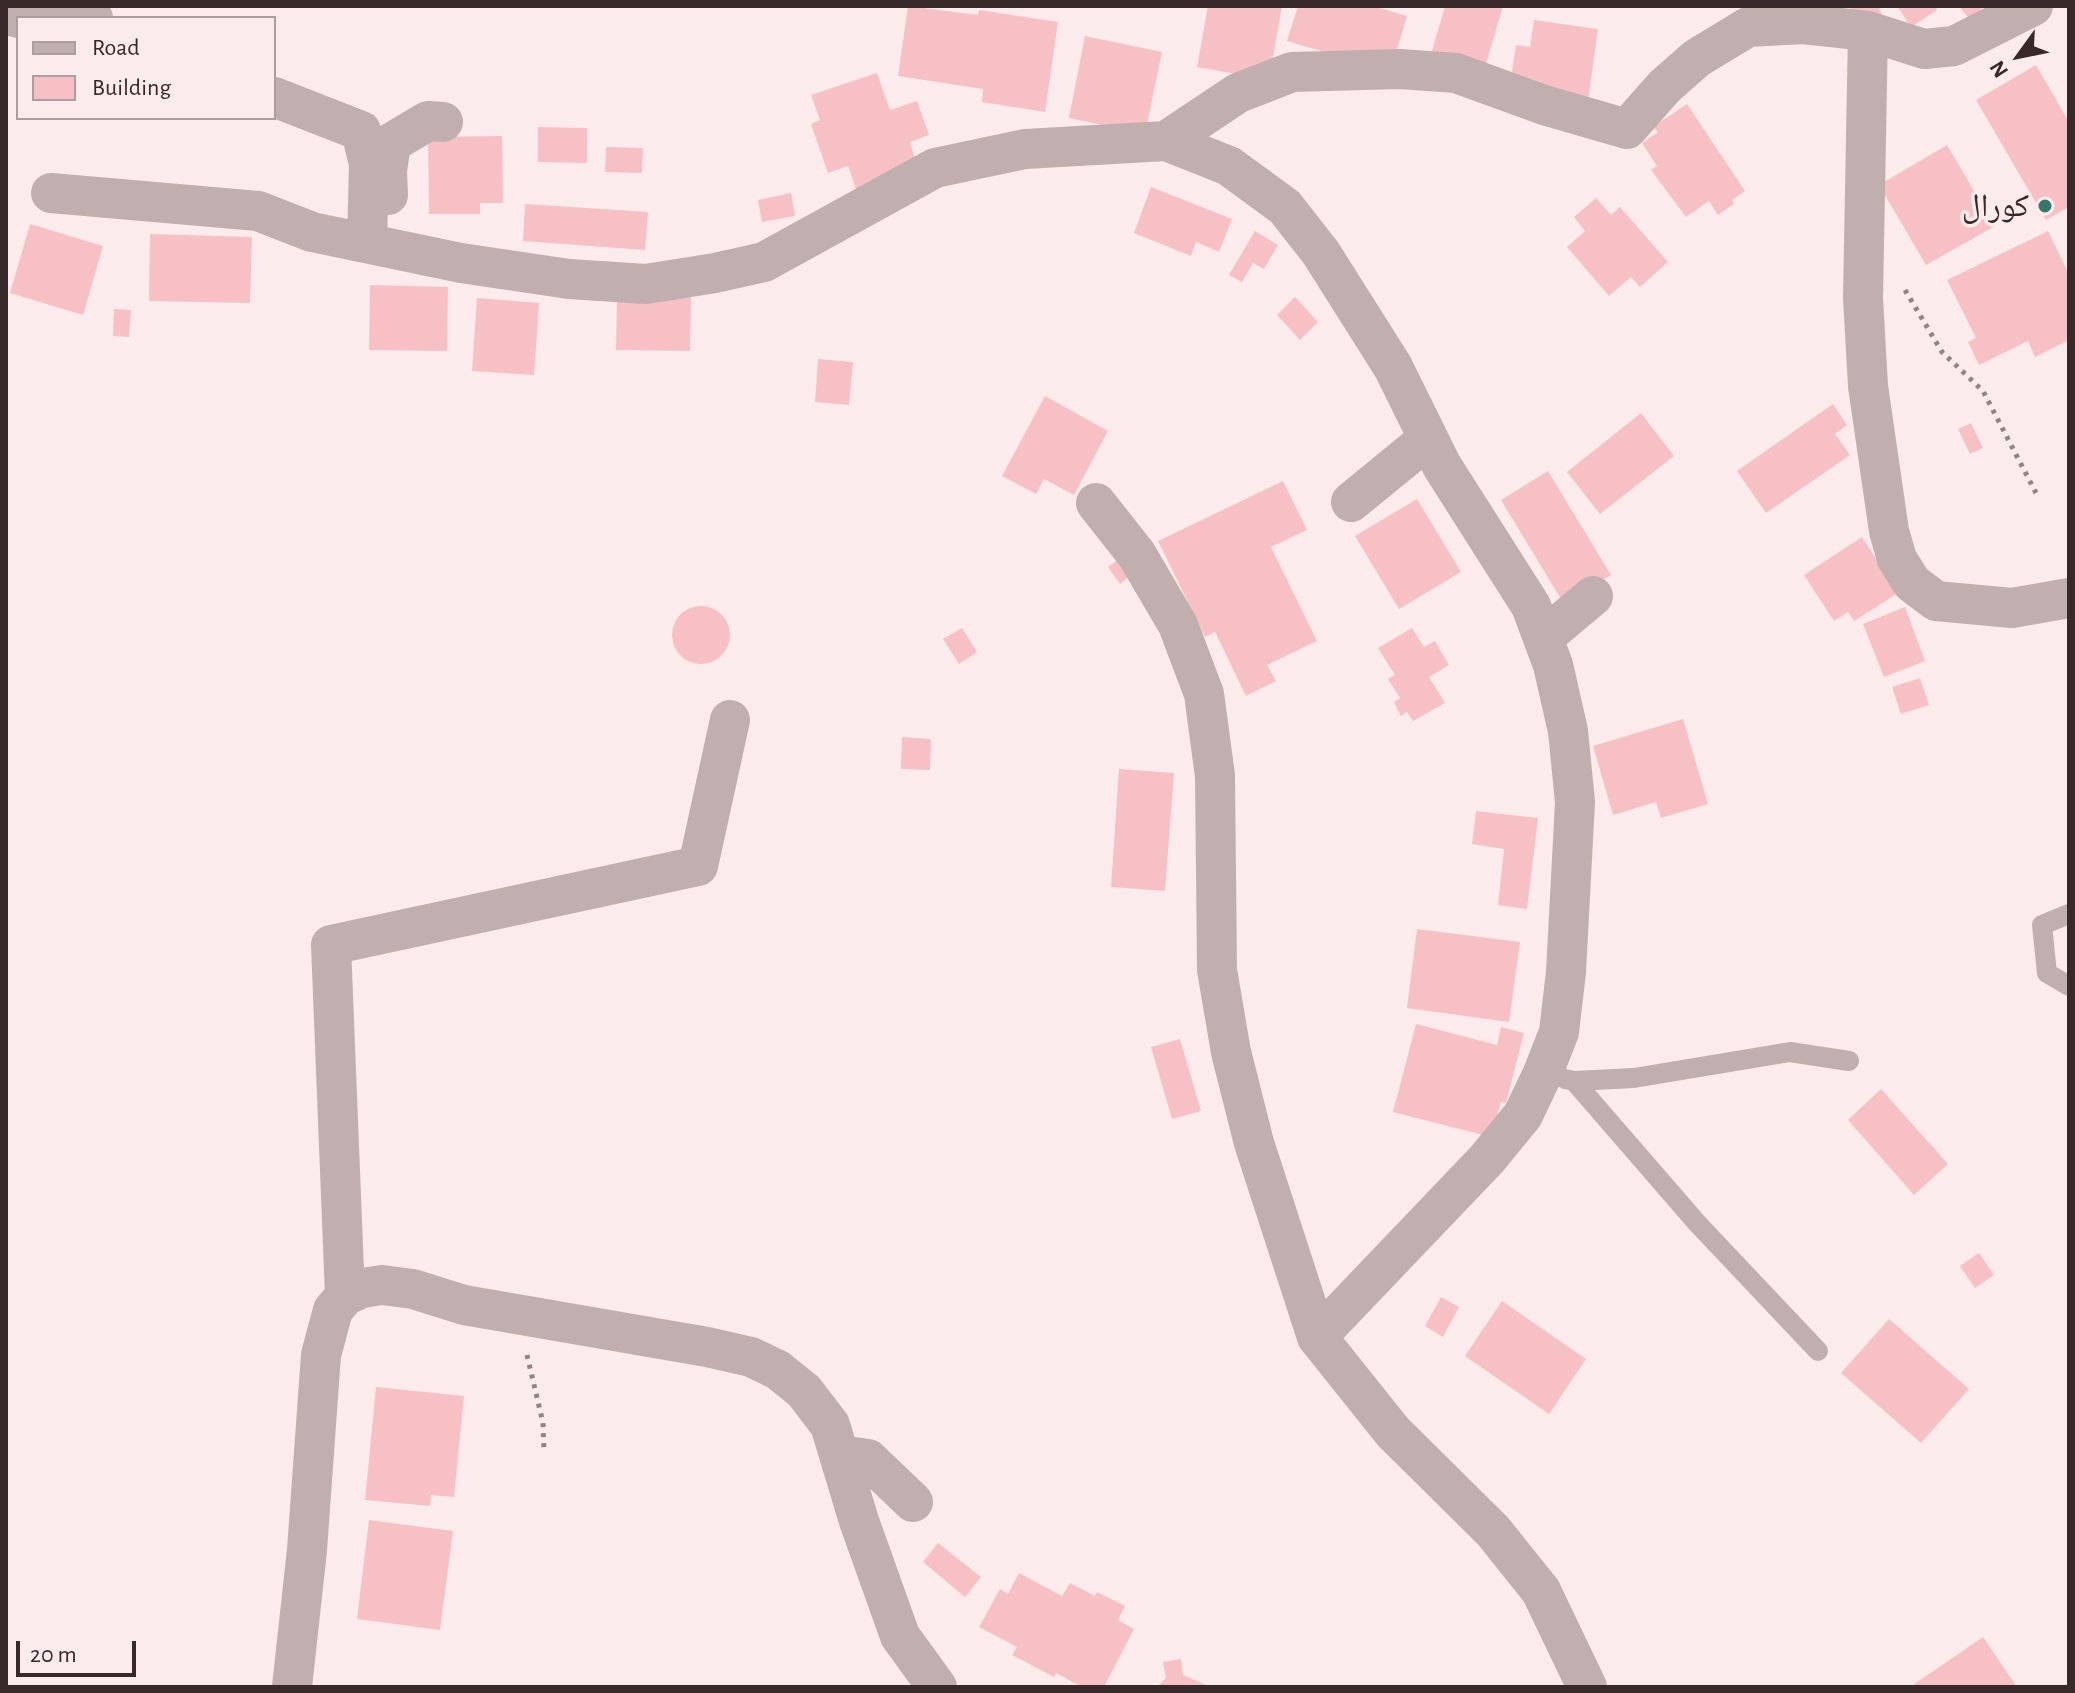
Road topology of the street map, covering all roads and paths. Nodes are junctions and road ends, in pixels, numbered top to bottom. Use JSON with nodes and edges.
{"nodes":[{"id":1,"x":2033,"y":6,"type":"edge"},
{"id":2,"x":60,"y":16,"type":"edge"},
{"id":3,"x":86,"y":16,"type":"edge"},
{"id":4,"x":1760,"y":16,"type":"edge"},
{"id":5,"x":1868,"y":31,"type":"junction"},
{"id":6,"x":276,"y":98,"type":"edge"},
{"id":7,"x":443,"y":122,"type":"dead end"},
{"id":8,"x":1166,"y":141,"type":"junction"},
{"id":9,"x":51,"y":193,"type":"dead end"},
{"id":10,"x":378,"y":245,"type":"junction"},
{"id":11,"x":1863,"y":247,"type":"junction"},
{"id":12,"x":1428,"y":439,"type":"junction"},
{"id":13,"x":2036,"y":493,"type":"dead end"},
{"id":14,"x":1351,"y":502,"type":"dead end"},
{"id":15,"x":1096,"y":503,"type":"dead end"},
{"id":16,"x":1593,"y":596,"type":"dead end"},
{"id":17,"x":2069,"y":598,"type":"edge"},
{"id":18,"x":1543,"y":638,"type":"junction"},
{"id":19,"x":730,"y":720,"type":"dead end"},
{"id":20,"x":2069,"y":914,"type":"edge"},
{"id":21,"x":2069,"y":986,"type":"edge"},
{"id":22,"x":1849,"y":1061,"type":"dead end"},
{"id":23,"x":1559,"y":1077,"type":"junction"},
{"id":24,"x":345,"y":1296,"type":"junction"},
{"id":25,"x":517,"y":1315,"type":"junction"},
{"id":26,"x":1317,"y":1337,"type":"junction"},
{"id":27,"x":1818,"y":1351,"type":"dead end"},
{"id":28,"x":544,"y":1453,"type":"dead end"},
{"id":29,"x":840,"y":1455,"type":"junction"},
{"id":30,"x":913,"y":1502,"type":"dead end"},
{"id":31,"x":292,"y":1687,"type":"edge"},
{"id":32,"x":937,"y":1687,"type":"edge"},
{"id":33,"x":1587,"y":1687,"type":"edge"}],
"edges":[{"from":1,"to":5,"type":"street"},
{"from":2,"to":3,"type":"street"},
{"from":4,"to":5,"type":"street"},
{"from":4,"to":8,"type":"street"},
{"from":5,"to":11,"type":"street"},
{"from":6,"to":10,"type":"street"},
{"from":7,"to":10,"type":"street"},
{"from":8,"to":10,"type":"street"},
{"from":8,"to":12,"type":"street"},
{"from":9,"to":10,"type":"street"},
{"from":11,"to":13,"type":"path"},
{"from":11,"to":17,"type":"street"},
{"from":12,"to":14,"type":"street"},
{"from":12,"to":18,"type":"street"},
{"from":15,"to":26,"type":"street"},
{"from":16,"to":18,"type":"street"},
{"from":18,"to":23,"type":"street"},
{"from":19,"to":24,"type":"street"},
{"from":20,"to":21,"type":"lane"},
{"from":22,"to":23,"type":"lane"},
{"from":23,"to":26,"type":"street"},
{"from":23,"to":27,"type":"lane"},
{"from":24,"to":25,"type":"street"},
{"from":24,"to":31,"type":"street"},
{"from":25,"to":28,"type":"path"},
{"from":25,"to":29,"type":"street"},
{"from":26,"to":33,"type":"street"},
{"from":29,"to":30,"type":"street"},
{"from":29,"to":32,"type":"street"}]}
